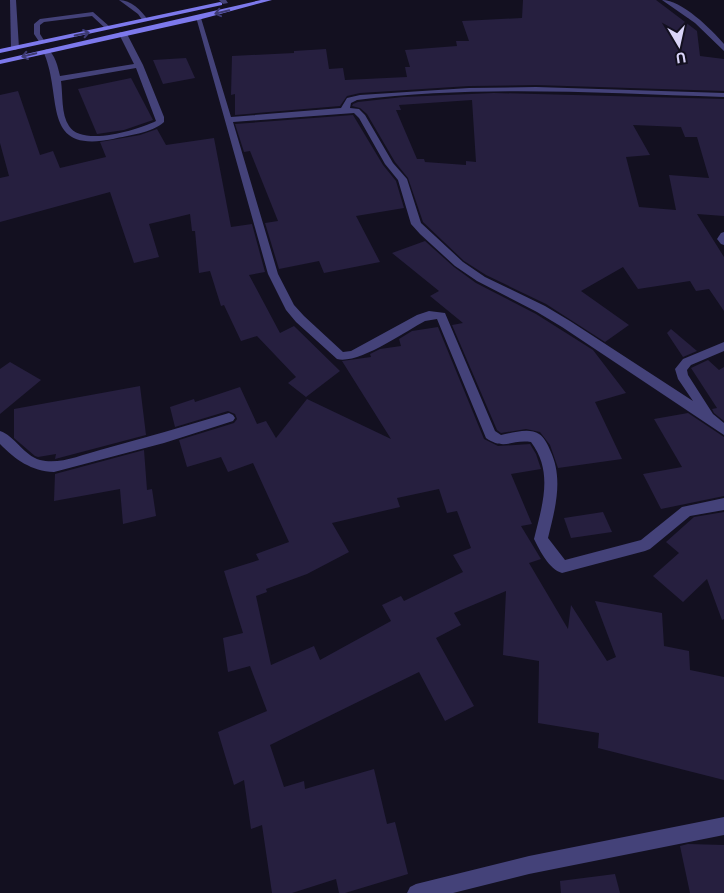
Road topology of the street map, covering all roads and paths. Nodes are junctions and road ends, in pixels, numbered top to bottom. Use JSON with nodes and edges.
{"nodes":[{"id":1,"x":13,"y":0,"type":"edge"},
{"id":2,"x":122,"y":0,"type":"edge"},
{"id":3,"x":237,"y":0,"type":"edge"},
{"id":4,"x":269,"y":0,"type":"edge"},
{"id":5,"x":665,"y":0,"type":"edge"},
{"id":6,"x":223,"y":1,"type":"edge"},
{"id":7,"x":198,"y":18,"type":"junction"},
{"id":8,"x":145,"y":20,"type":"junction"},
{"id":9,"x":108,"y":28,"type":"junction"},
{"id":10,"x":124,"y":34,"type":"junction"},
{"id":11,"x":720,"y":38,"type":"edge"},
{"id":12,"x":42,"y":42,"type":"junction"},
{"id":13,"x":15,"y":48,"type":"junction"},
{"id":14,"x":724,"y":49,"type":"edge"},
{"id":15,"x":0,"y":51,"type":"edge"},
{"id":16,"x":47,"y":51,"type":"junction"},
{"id":17,"x":0,"y":62,"type":"edge"},
{"id":18,"x":139,"y":65,"type":"junction"},
{"id":19,"x":57,"y":79,"type":"junction"},
{"id":20,"x":724,"y":95,"type":"edge"},
{"id":21,"x":345,"y":110,"type":"junction"},
{"id":22,"x":229,"y":120,"type":"junction"},
{"id":23,"x":724,"y":235,"type":"edge"},
{"id":24,"x":724,"y":242,"type":"edge"},
{"id":25,"x":724,"y":346,"type":"edge"},
{"id":26,"x":229,"y":418,"type":"dead end"},
{"id":27,"x":713,"y":420,"type":"junction"},
{"id":28,"x":724,"y":430,"type":"edge"},
{"id":29,"x":0,"y":436,"type":"edge"},
{"id":30,"x":724,"y":504,"type":"edge"},
{"id":31,"x":724,"y":826,"type":"edge"},
{"id":32,"x":416,"y":893,"type":"edge"}],
"edges":[{"from":1,"to":13,"type":"street"},
{"from":2,"to":8,"type":"lane"},
{"from":3,"to":6,"type":"main road"},
{"from":4,"to":7,"type":"main road","one_way":true},
{"from":5,"to":11,"type":"street"},
{"from":6,"to":8,"type":"main road"},
{"from":7,"to":10,"type":"main road"},
{"from":7,"to":22,"type":"street"},
{"from":8,"to":9,"type":"main road"},
{"from":12,"to":9,"type":"main road","one_way":true},
{"from":9,"to":12,"type":"lane"},
{"from":10,"to":16,"type":"main road"},
{"from":10,"to":18,"type":"street"},
{"from":11,"to":14,"type":"street"},
{"from":12,"to":13,"type":"main road"},
{"from":13,"to":15,"type":"main road"},
{"from":16,"to":17,"type":"main road","one_way":true},
{"from":16,"to":19,"type":"street"},
{"from":18,"to":19,"type":"street"},
{"from":18,"to":19,"type":"street"},
{"from":20,"to":21,"type":"street"},
{"from":21,"to":22,"type":"street"},
{"from":21,"to":27,"type":"street"},
{"from":22,"to":30,"type":"street"},
{"from":23,"to":24,"type":"street"},
{"from":25,"to":27,"type":"street"},
{"from":26,"to":29,"type":"street"},
{"from":27,"to":28,"type":"street"},
{"from":31,"to":32,"type":"street"}]}
